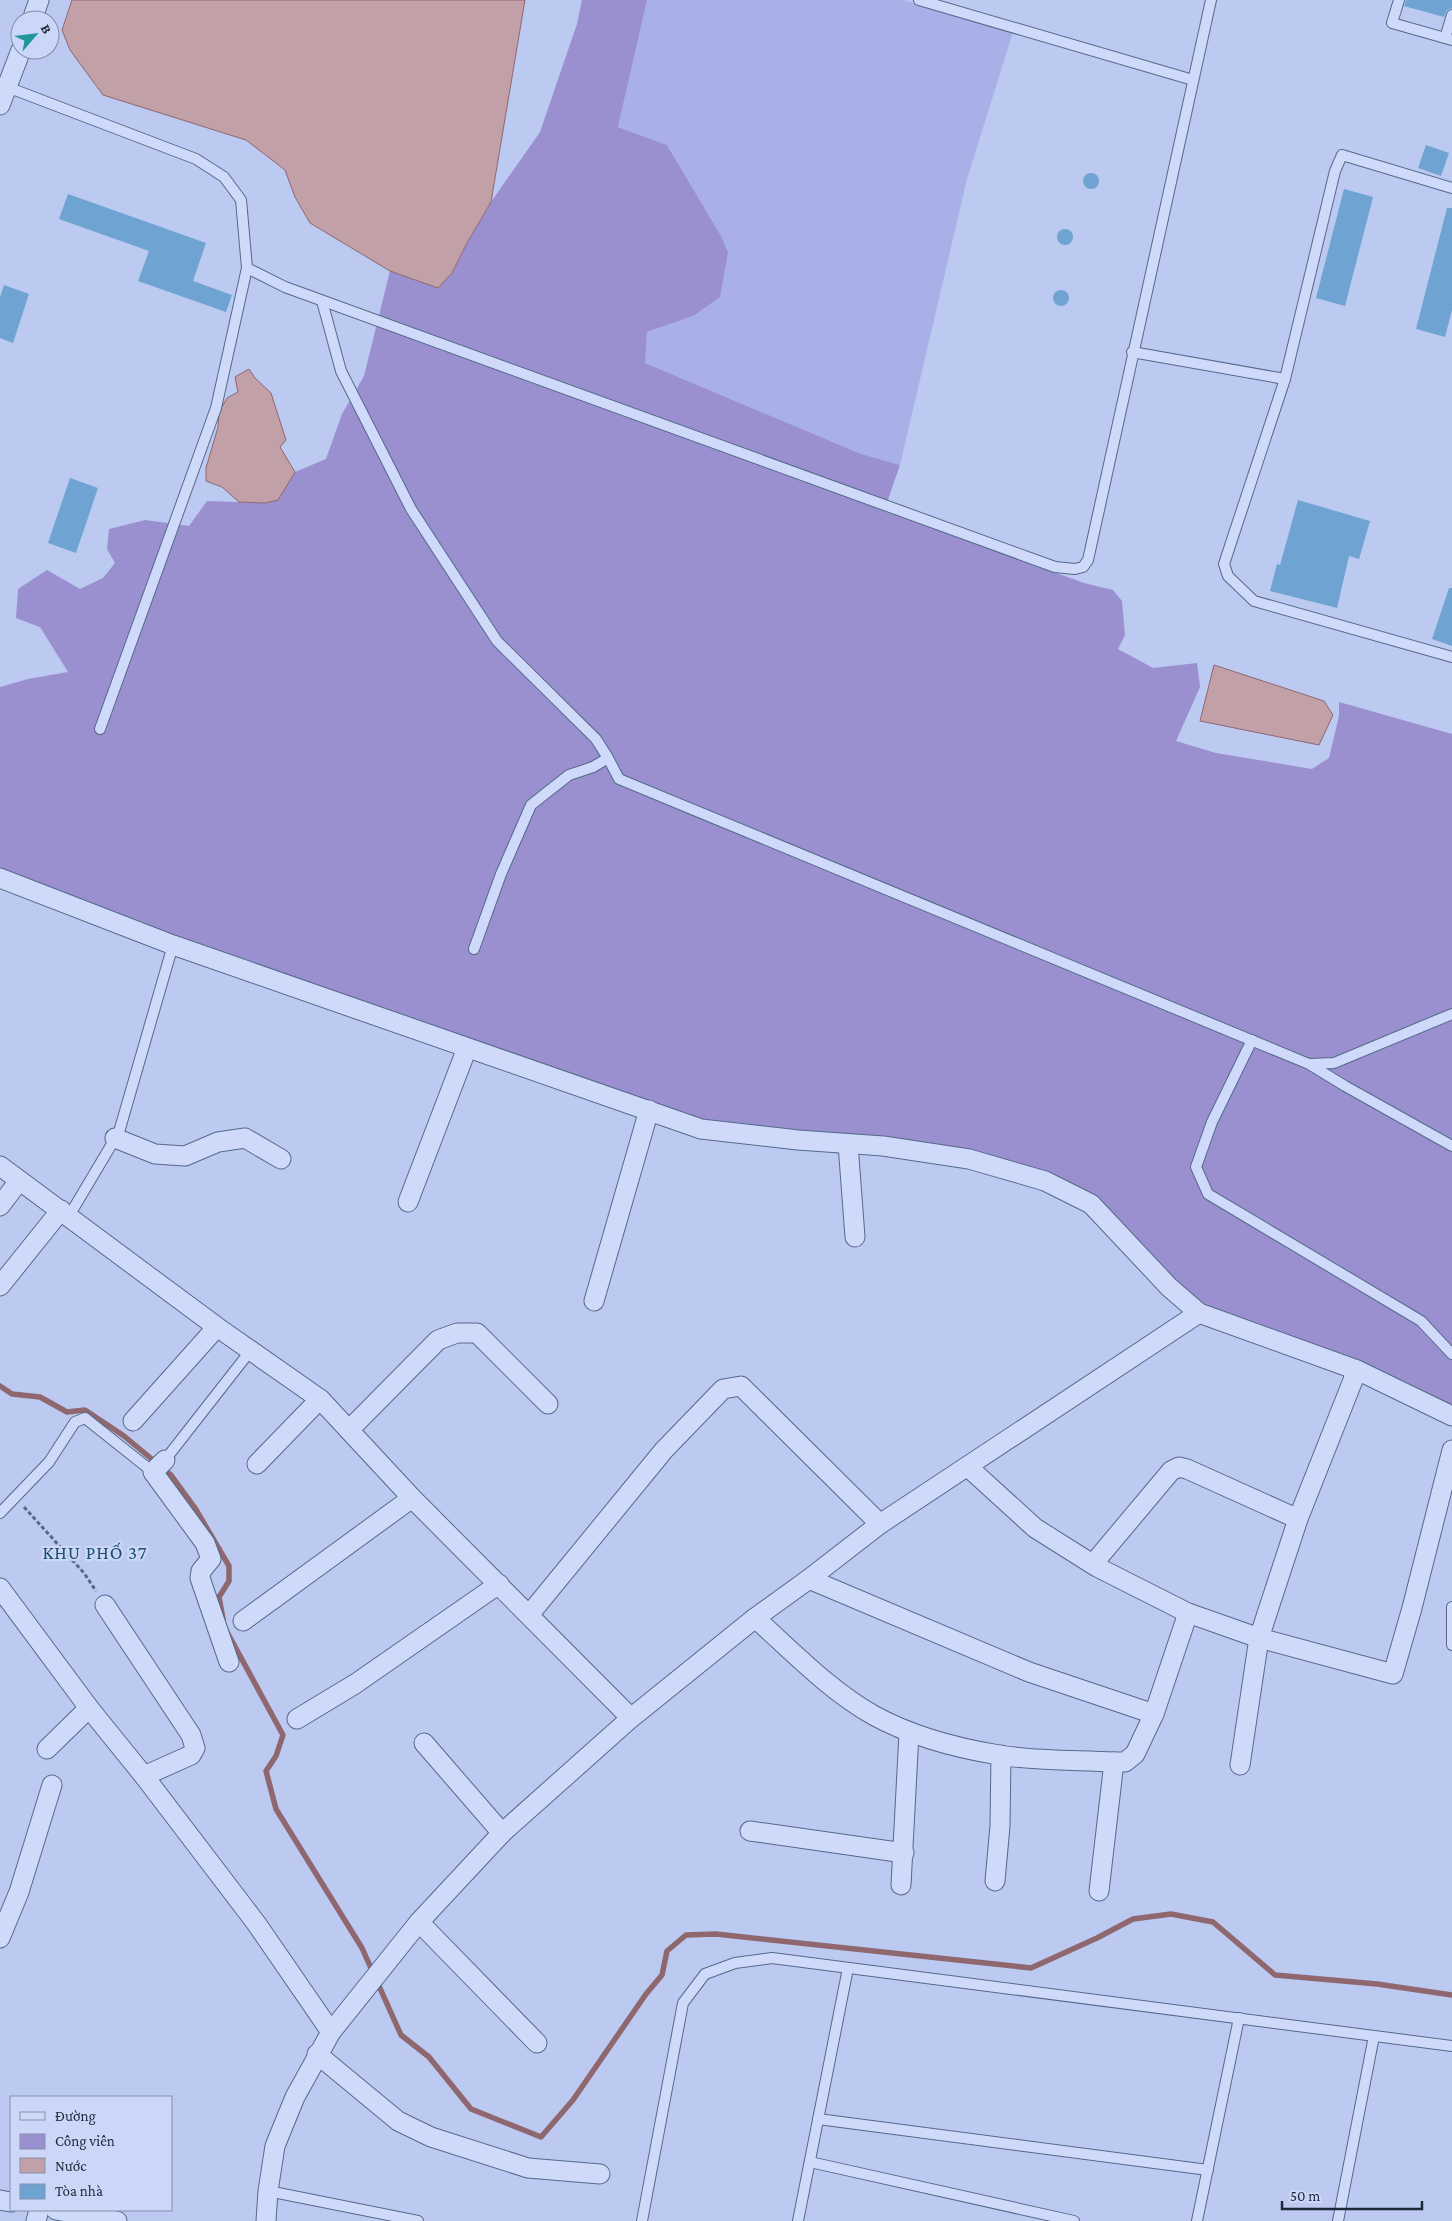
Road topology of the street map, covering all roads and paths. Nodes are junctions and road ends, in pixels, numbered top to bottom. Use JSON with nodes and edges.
{"nodes":[{"id":1,"x":919,"y":0,"type":"edge"},
{"id":2,"x":1212,"y":0,"type":"edge"},
{"id":3,"x":1399,"y":0,"type":"edge"},
{"id":4,"x":1452,"y":15,"type":"edge"},
{"id":5,"x":1449,"y":39,"type":"edge"},
{"id":6,"x":16,"y":60,"type":"edge"},
{"id":7,"x":1193,"y":80,"type":"junction"},
{"id":8,"x":7,"y":87,"type":"junction"},
{"id":9,"x":0,"y":105,"type":"edge"},
{"id":10,"x":1452,"y":188,"type":"edge"},
{"id":11,"x":247,"y":268,"type":"junction"},
{"id":12,"x":322,"y":300,"type":"junction"},
{"id":13,"x":1132,"y":352,"type":"junction"},
{"id":14,"x":1285,"y":379,"type":"junction"},
{"id":15,"x":1452,"y":656,"type":"edge"},
{"id":16,"x":100,"y":729,"type":"dead end"},
{"id":17,"x":608,"y":758,"type":"junction"},
{"id":18,"x":0,"y":878,"type":"edge"},
{"id":19,"x":173,"y":945,"type":"junction"},
{"id":20,"x":474,"y":949,"type":"dead end"},
{"id":21,"x":1452,"y":1014,"type":"edge"},
{"id":22,"x":1252,"y":1040,"type":"junction"},
{"id":23,"x":467,"y":1048,"type":"junction"},
{"id":24,"x":1309,"y":1064,"type":"junction"},
{"id":25,"x":649,"y":1110,"type":"junction"},
{"id":26,"x":115,"y":1138,"type":"junction"},
{"id":27,"x":848,"y":1144,"type":"junction"},
{"id":28,"x":1452,"y":1146,"type":"edge"},
{"id":29,"x":281,"y":1159,"type":"dead end"},
{"id":30,"x":0,"y":1166,"type":"edge"},
{"id":31,"x":19,"y":1181,"type":"junction"},
{"id":32,"x":408,"y":1202,"type":"dead end"},
{"id":33,"x":0,"y":1206,"type":"edge"},
{"id":34,"x":65,"y":1213,"type":"junction"},
{"id":35,"x":855,"y":1237,"type":"dead end"},
{"id":36,"x":0,"y":1286,"type":"edge"},
{"id":37,"x":594,"y":1300,"type":"dead end"},
{"id":38,"x":1199,"y":1313,"type":"junction"},
{"id":39,"x":217,"y":1327,"type":"junction"},
{"id":40,"x":251,"y":1350,"type":"junction"},
{"id":41,"x":1452,"y":1354,"type":"edge"},
{"id":42,"x":1357,"y":1370,"type":"junction"},
{"id":43,"x":320,"y":1399,"type":"junction"},
{"id":44,"x":548,"y":1404,"type":"dead end"},
{"id":45,"x":1452,"y":1416,"type":"edge"},
{"id":46,"x":132,"y":1421,"type":"dead end"},
{"id":47,"x":349,"y":1430,"type":"junction"},
{"id":48,"x":1452,"y":1450,"type":"edge"},
{"id":49,"x":257,"y":1464,"type":"dead end"},
{"id":50,"x":159,"y":1466,"type":"junction"},
{"id":51,"x":968,"y":1467,"type":"junction"},
{"id":52,"x":15,"y":1497,"type":"junction"},
{"id":53,"x":412,"y":1498,"type":"junction"},
{"id":54,"x":0,"y":1513,"type":"edge"},
{"id":55,"x":1298,"y":1519,"type":"junction"},
{"id":56,"x":880,"y":1524,"type":"junction"},
{"id":57,"x":1093,"y":1564,"type":"junction"},
{"id":58,"x":809,"y":1579,"type":"junction"},
{"id":59,"x":499,"y":1584,"type":"junction"},
{"id":60,"x":0,"y":1588,"type":"edge"},
{"id":61,"x":105,"y":1605,"type":"joint"},
{"id":62,"x":1452,"y":1607,"type":"edge"},
{"id":63,"x":1188,"y":1613,"type":"junction"},
{"id":64,"x":529,"y":1615,"type":"junction"},
{"id":65,"x":755,"y":1618,"type":"junction"},
{"id":66,"x":243,"y":1621,"type":"dead end"},
{"id":67,"x":1259,"y":1638,"type":"junction"},
{"id":68,"x":1452,"y":1644,"type":"edge"},
{"id":69,"x":230,"y":1662,"type":"dead end"},
{"id":70,"x":89,"y":1708,"type":"junction"},
{"id":71,"x":1154,"y":1714,"type":"junction"},
{"id":72,"x":631,"y":1718,"type":"junction"},
{"id":73,"x":297,"y":1719,"type":"dead end"},
{"id":74,"x":909,"y":1733,"type":"junction"},
{"id":75,"x":424,"y":1743,"type":"dead end"},
{"id":76,"x":47,"y":1749,"type":"dead end"},
{"id":77,"x":1000,"y":1755,"type":"junction"},
{"id":78,"x":1114,"y":1762,"type":"junction"},
{"id":79,"x":1240,"y":1765,"type":"dead end"},
{"id":80,"x":144,"y":1776,"type":"junction"},
{"id":81,"x":52,"y":1785,"type":"dead end"},
{"id":82,"x":750,"y":1831,"type":"dead end"},
{"id":83,"x":502,"y":1833,"type":"junction"},
{"id":84,"x":904,"y":1853,"type":"junction"},
{"id":85,"x":995,"y":1881,"type":"dead end"},
{"id":86,"x":901,"y":1885,"type":"dead end"},
{"id":87,"x":1099,"y":1891,"type":"dead end"},
{"id":88,"x":419,"y":1922,"type":"junction"},
{"id":89,"x":0,"y":1938,"type":"edge"},
{"id":90,"x":848,"y":1968,"type":"junction"},
{"id":91,"x":1238,"y":2018,"type":"junction"},
{"id":92,"x":331,"y":2032,"type":"junction"},
{"id":93,"x":1374,"y":2036,"type":"junction"},
{"id":94,"x":537,"y":2043,"type":"dead end"},
{"id":95,"x":1452,"y":2046,"type":"edge"},
{"id":96,"x":317,"y":2054,"type":"junction"},
{"id":97,"x":818,"y":2118,"type":"junction"},
{"id":98,"x":810,"y":2162,"type":"junction"},
{"id":99,"x":1208,"y":2170,"type":"junction"},
{"id":100,"x":600,"y":2174,"type":"dead end"},
{"id":101,"x":268,"y":2191,"type":"junction"},
{"id":102,"x":62,"y":2211,"type":"edge"},
{"id":103,"x":117,"y":2221,"type":"edge"},
{"id":104,"x":266,"y":2221,"type":"edge"},
{"id":105,"x":418,"y":2221,"type":"edge"},
{"id":106,"x":642,"y":2221,"type":"edge"},
{"id":107,"x":798,"y":2221,"type":"edge"},
{"id":108,"x":1074,"y":2221,"type":"edge"},
{"id":109,"x":1197,"y":2221,"type":"edge"},
{"id":110,"x":1338,"y":2221,"type":"edge"}],
"edges":[{"from":1,"to":7,"type":"lane"},
{"from":2,"to":7,"type":"lane"},
{"from":3,"to":5,"type":"lane"},
{"from":4,"to":5,"type":"lane"},
{"from":6,"to":8,"type":"street"},
{"from":7,"to":13,"type":"lane"},
{"from":8,"to":9,"type":"street"},
{"from":8,"to":11,"type":"lane"},
{"from":10,"to":14,"type":"lane"},
{"from":11,"to":12,"type":"lane"},
{"from":11,"to":16,"type":"lane"},
{"from":12,"to":13,"type":"lane"},
{"from":12,"to":17,"type":"lane"},
{"from":13,"to":14,"type":"lane"},
{"from":14,"to":15,"type":"lane"},
{"from":17,"to":20,"type":"lane"},
{"from":17,"to":22,"type":"lane"},
{"from":18,"to":19,"type":"street"},
{"from":19,"to":23,"type":"street"},
{"from":19,"to":26,"type":"lane"},
{"from":21,"to":24,"type":"lane"},
{"from":22,"to":24,"type":"lane"},
{"from":22,"to":41,"type":"lane"},
{"from":23,"to":25,"type":"street"},
{"from":23,"to":32,"type":"street"},
{"from":24,"to":28,"type":"lane"},
{"from":25,"to":27,"type":"street"},
{"from":25,"to":37,"type":"street"},
{"from":26,"to":29,"type":"street"},
{"from":26,"to":34,"type":"lane"},
{"from":27,"to":35,"type":"street"},
{"from":27,"to":38,"type":"street"},
{"from":30,"to":31,"type":"street"},
{"from":31,"to":33,"type":"street"},
{"from":31,"to":34,"type":"street"},
{"from":34,"to":36,"type":"street"},
{"from":34,"to":39,"type":"street"},
{"from":38,"to":42,"type":"street"},
{"from":38,"to":51,"type":"street"},
{"from":39,"to":40,"type":"street"},
{"from":39,"to":46,"type":"street"},
{"from":40,"to":43,"type":"street"},
{"from":40,"to":50,"type":"lane"},
{"from":42,"to":45,"type":"street"},
{"from":42,"to":55,"type":"street"},
{"from":43,"to":47,"type":"street"},
{"from":43,"to":49,"type":"street"},
{"from":44,"to":47,"type":"street"},
{"from":47,"to":53,"type":"street"},
{"from":48,"to":67,"type":"street"},
{"from":50,"to":52,"type":"lane"},
{"from":50,"to":69,"type":"street"},
{"from":51,"to":56,"type":"street"},
{"from":51,"to":57,"type":"street"},
{"from":52,"to":54,"type":"lane"},
{"from":52,"to":61,"type":"path"},
{"from":53,"to":59,"type":"street"},
{"from":53,"to":66,"type":"street"},
{"from":55,"to":57,"type":"street"},
{"from":55,"to":67,"type":"street"},
{"from":56,"to":58,"type":"street"},
{"from":56,"to":64,"type":"street"},
{"from":57,"to":63,"type":"street"},
{"from":58,"to":65,"type":"street"},
{"from":58,"to":71,"type":"street"},
{"from":59,"to":64,"type":"street"},
{"from":59,"to":73,"type":"street"},
{"from":60,"to":70,"type":"street"},
{"from":61,"to":80,"type":"street"},
{"from":62,"to":68,"type":"lane"},
{"from":63,"to":67,"type":"street"},
{"from":63,"to":71,"type":"street"},
{"from":64,"to":72,"type":"street"},
{"from":65,"to":72,"type":"street"},
{"from":65,"to":74,"type":"street"},
{"from":67,"to":79,"type":"street"},
{"from":70,"to":76,"type":"street"},
{"from":70,"to":80,"type":"street"},
{"from":71,"to":78,"type":"street"},
{"from":72,"to":83,"type":"street"},
{"from":74,"to":77,"type":"street"},
{"from":74,"to":84,"type":"street"},
{"from":75,"to":83,"type":"street"},
{"from":77,"to":78,"type":"street"},
{"from":77,"to":85,"type":"street"},
{"from":78,"to":87,"type":"street"},
{"from":80,"to":92,"type":"street"},
{"from":81,"to":89,"type":"street"},
{"from":82,"to":84,"type":"street"},
{"from":83,"to":88,"type":"street"},
{"from":84,"to":86,"type":"street"},
{"from":88,"to":92,"type":"street"},
{"from":88,"to":94,"type":"street"},
{"from":90,"to":91,"type":"lane"},
{"from":90,"to":97,"type":"lane"},
{"from":90,"to":106,"type":"lane"},
{"from":91,"to":93,"type":"lane"},
{"from":91,"to":99,"type":"lane"},
{"from":92,"to":96,"type":"street"},
{"from":93,"to":95,"type":"lane"},
{"from":93,"to":110,"type":"lane"},
{"from":96,"to":100,"type":"street"},
{"from":96,"to":101,"type":"street"},
{"from":97,"to":98,"type":"lane"},
{"from":97,"to":99,"type":"lane"},
{"from":98,"to":107,"type":"lane"},
{"from":98,"to":108,"type":"lane"},
{"from":99,"to":109,"type":"lane"},
{"from":101,"to":104,"type":"street"},
{"from":101,"to":105,"type":"lane"},
{"from":102,"to":103,"type":"street"}]}
